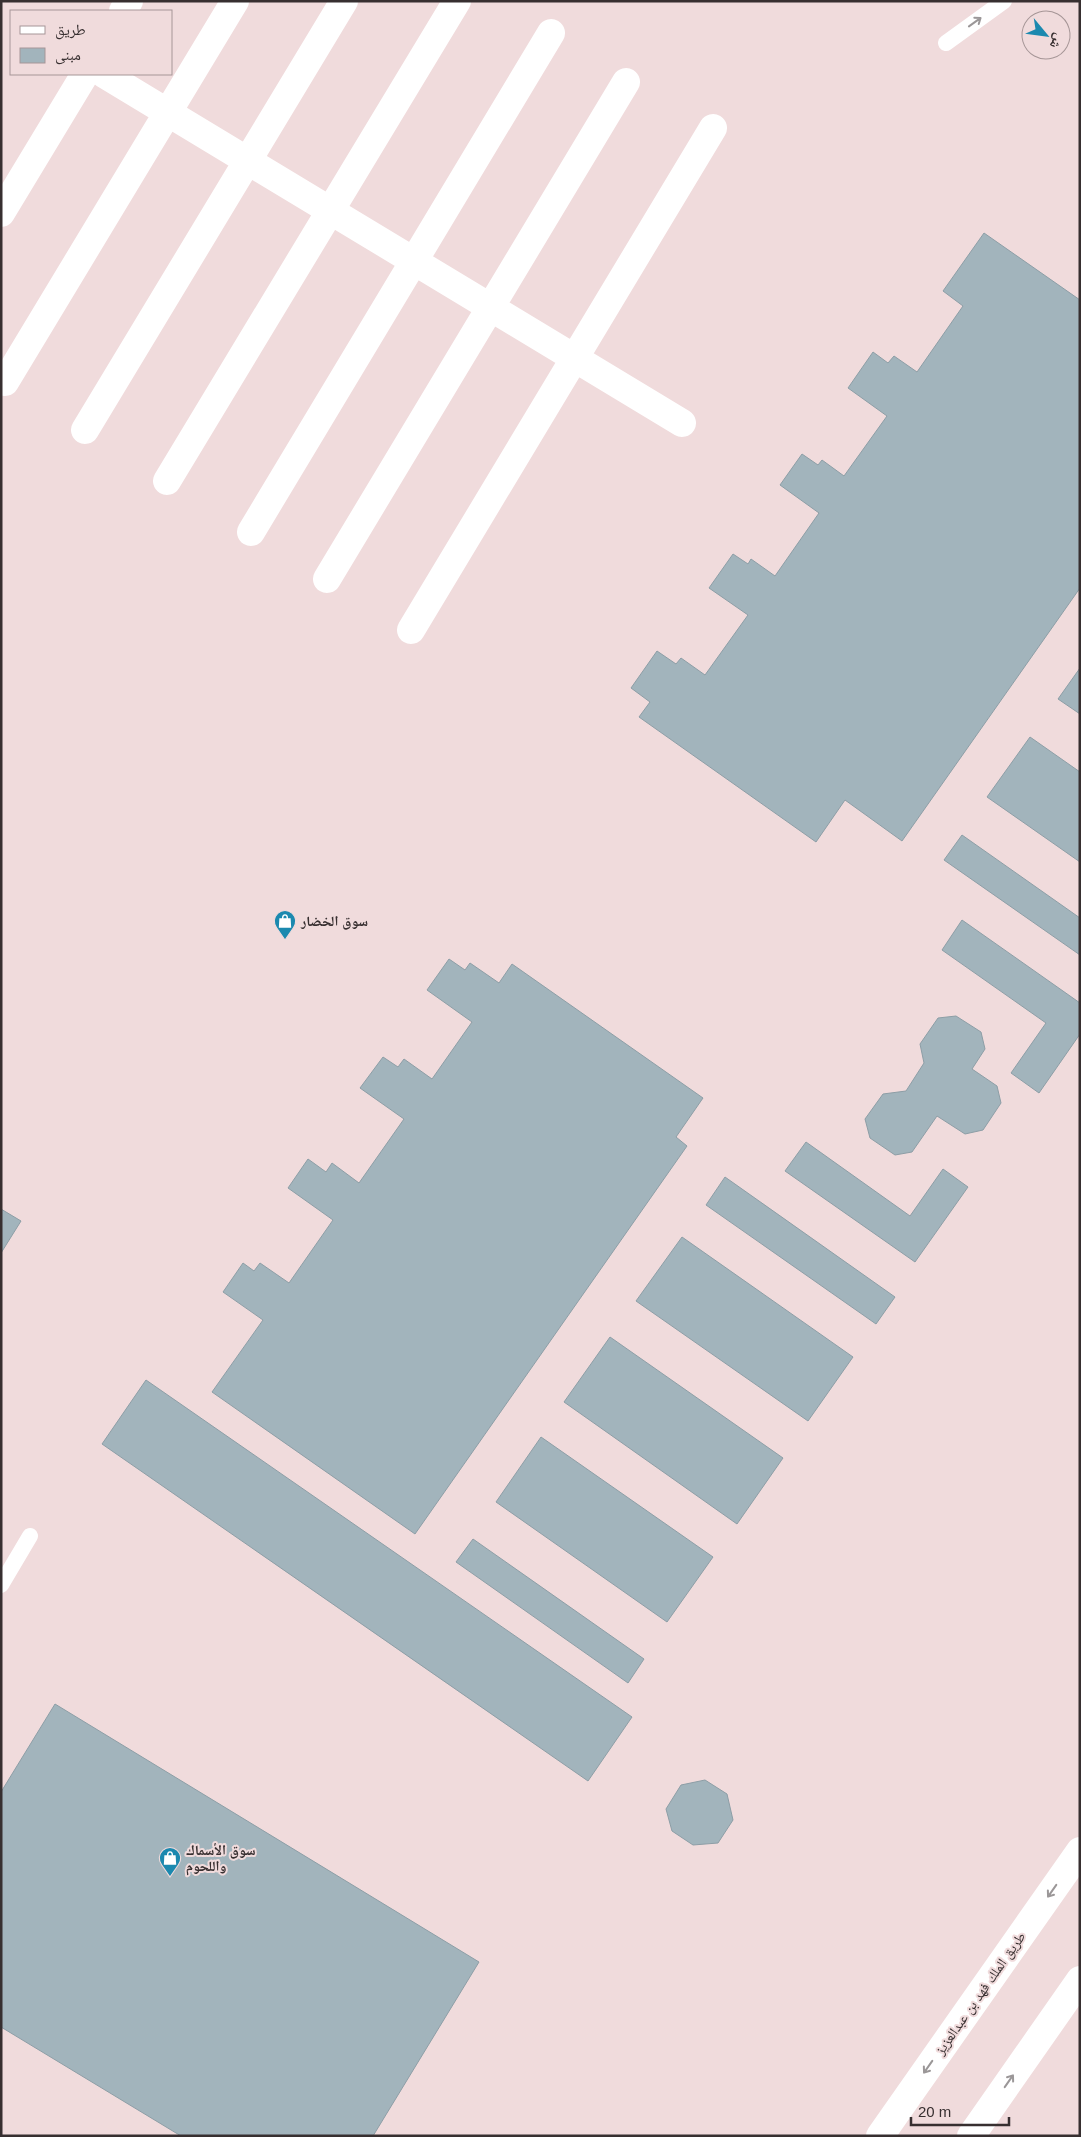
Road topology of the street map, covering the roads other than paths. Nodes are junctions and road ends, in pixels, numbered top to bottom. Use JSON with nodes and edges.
{"nodes":[{"id":1,"x":234,"y":1,"type":"edge"},
{"id":2,"x":344,"y":1,"type":"edge"},
{"id":3,"x":457,"y":1,"type":"edge"},
{"id":4,"x":1004,"y":1,"type":"edge"},
{"id":5,"x":551,"y":33,"type":"dead end"},
{"id":6,"x":946,"y":44,"type":"dead end"},
{"id":7,"x":84,"y":75,"type":"edge"},
{"id":8,"x":106,"y":75,"type":"edge"},
{"id":9,"x":626,"y":82,"type":"dead end"},
{"id":10,"x":168,"y":112,"type":"junction"},
{"id":11,"x":713,"y":128,"type":"dead end"},
{"id":12,"x":247,"y":160,"type":"junction"},
{"id":13,"x":330,"y":210,"type":"junction"},
{"id":14,"x":1,"y":214,"type":"edge"},
{"id":15,"x":414,"y":261,"type":"junction"},
{"id":16,"x":490,"y":307,"type":"junction"},
{"id":17,"x":574,"y":358,"type":"junction"},
{"id":18,"x":5,"y":382,"type":"dead end"},
{"id":19,"x":682,"y":423,"type":"dead end"},
{"id":20,"x":85,"y":430,"type":"dead end"},
{"id":21,"x":167,"y":481,"type":"dead end"},
{"id":22,"x":251,"y":532,"type":"dead end"},
{"id":23,"x":327,"y":579,"type":"dead end"},
{"id":24,"x":410,"y":630,"type":"dead end"},
{"id":25,"x":30,"y":1536,"type":"dead end"},
{"id":26,"x":1,"y":1584,"type":"edge"},
{"id":27,"x":1080,"y":1851,"type":"edge"},
{"id":28,"x":1080,"y":1980,"type":"edge"},
{"id":29,"x":880,"y":2136,"type":"edge"},
{"id":30,"x":971,"y":2136,"type":"edge"}],
"edges":[{"from":1,"to":10,"type":"street"},
{"from":2,"to":12,"type":"street"},
{"from":3,"to":13,"type":"street"},
{"from":6,"to":4,"type":"lane","one_way":true},
{"from":5,"to":15,"type":"street"},
{"from":7,"to":14,"type":"street"},
{"from":8,"to":10,"type":"street"},
{"from":9,"to":16,"type":"street"},
{"from":10,"to":12,"type":"street"},
{"from":10,"to":18,"type":"street"},
{"from":11,"to":17,"type":"street"},
{"from":12,"to":13,"type":"street"},
{"from":12,"to":20,"type":"street"},
{"from":13,"to":15,"type":"street"},
{"from":13,"to":21,"type":"street"},
{"from":15,"to":16,"type":"street"},
{"from":15,"to":22,"type":"street"},
{"from":16,"to":17,"type":"street"},
{"from":16,"to":23,"type":"street"},
{"from":17,"to":19,"type":"street"},
{"from":17,"to":24,"type":"street"},
{"from":25,"to":26,"type":"lane"},
{"from":27,"to":29,"type":"street","name":"طريق الملك فهد بن عبدالعزيز","one_way":true},
{"from":30,"to":28,"type":"street","one_way":true}]}
